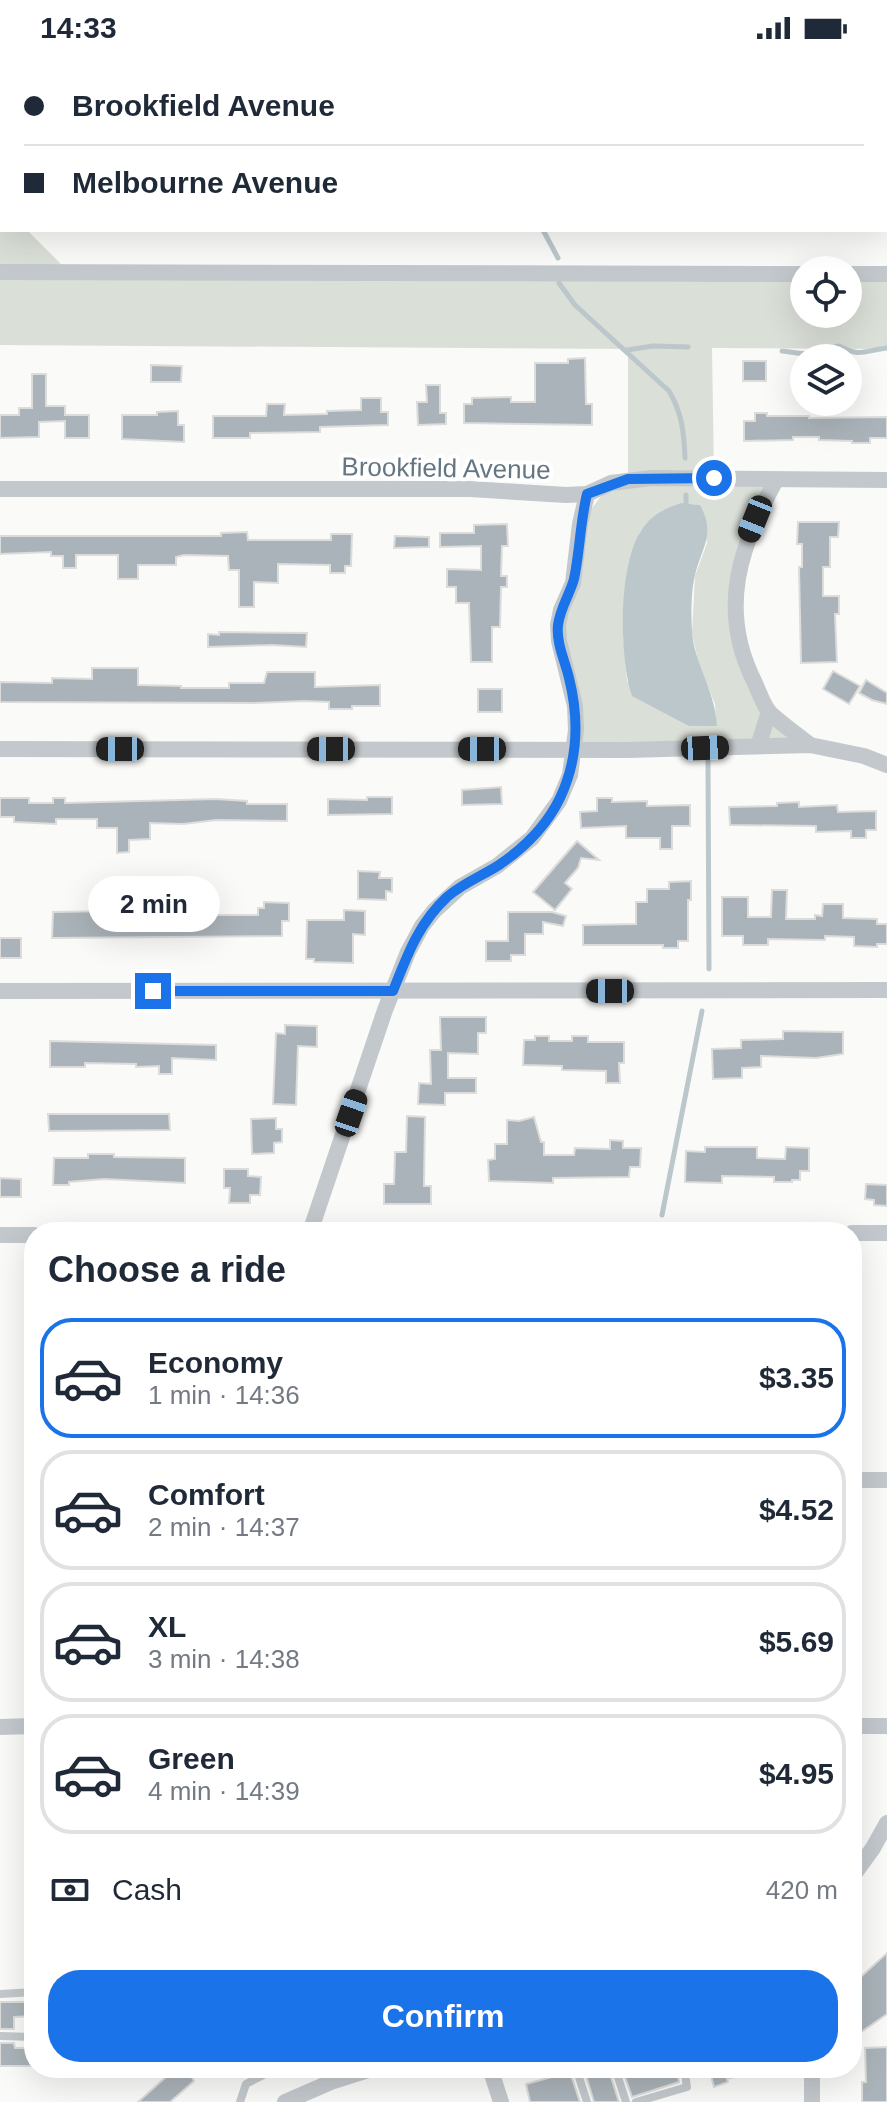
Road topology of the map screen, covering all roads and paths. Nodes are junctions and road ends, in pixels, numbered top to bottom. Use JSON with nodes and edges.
{"nodes":[{"id":1,"x":0,"y":272,"type":"edge"},
{"id":2,"x":790,"y":274,"type":"edge"},
{"id":3,"x":862,"y":274,"type":"edge"},
{"id":4,"x":887,"y":274,"type":"edge"},
{"id":5,"x":776,"y":480,"type":"junction"},
{"id":6,"x":887,"y":480,"type":"edge"},
{"id":7,"x":0,"y":489,"type":"edge"},
{"id":8,"x":587,"y":494,"type":"junction"},
{"id":9,"x":769,"y":712,"type":"junction"},
{"id":10,"x":810,"y":745,"type":"junction"},
{"id":11,"x":758,"y":746,"type":"junction"},
{"id":12,"x":0,"y":749,"type":"edge"},
{"id":13,"x":574,"y":750,"type":"junction"},
{"id":14,"x":887,"y":765,"type":"edge"},
{"id":15,"x":887,"y":990,"type":"edge"},
{"id":16,"x":0,"y":991,"type":"edge"},
{"id":17,"x":393,"y":991,"type":"junction"},
{"id":18,"x":313,"y":1222,"type":"edge"},
{"id":19,"x":862,"y":1233,"type":"edge"},
{"id":20,"x":887,"y":1233,"type":"edge"},
{"id":21,"x":0,"y":1235,"type":"edge"},
{"id":22,"x":24,"y":1235,"type":"edge"},
{"id":23,"x":862,"y":1480,"type":"edge"},
{"id":24,"x":887,"y":1480,"type":"edge"},
{"id":25,"x":24,"y":1726,"type":"edge"},
{"id":26,"x":862,"y":1726,"type":"edge"},
{"id":27,"x":887,"y":1726,"type":"edge"},
{"id":28,"x":0,"y":1727,"type":"edge"},
{"id":29,"x":887,"y":1823,"type":"edge"},
{"id":30,"x":862,"y":1863,"type":"edge"},
{"id":31,"x":24,"y":1993,"type":"edge"},
{"id":32,"x":0,"y":1994,"type":"edge"},
{"id":33,"x":0,"y":2036,"type":"edge"},
{"id":34,"x":24,"y":2037,"type":"edge"},
{"id":35,"x":258,"y":2078,"type":"edge"},
{"id":36,"x":326,"y":2078,"type":"edge"},
{"id":37,"x":344,"y":2078,"type":"edge"},
{"id":38,"x":493,"y":2078,"type":"edge"},
{"id":39,"x":579,"y":2078,"type":"edge"},
{"id":40,"x":618,"y":2078,"type":"edge"},
{"id":41,"x":686,"y":2078,"type":"edge"},
{"id":42,"x":812,"y":2078,"type":"edge"},
{"id":43,"x":331,"y":2082,"type":"junction"},
{"id":44,"x":240,"y":2102,"type":"edge"},
{"id":45,"x":285,"y":2102,"type":"edge"},
{"id":46,"x":501,"y":2102,"type":"edge"},
{"id":47,"x":587,"y":2102,"type":"edge"},
{"id":48,"x":626,"y":2102,"type":"edge"},
{"id":49,"x":636,"y":2102,"type":"edge"},
{"id":50,"x":812,"y":2102,"type":"edge"}],
"edges":[{"from":1,"to":2,"type":"street"},
{"from":3,"to":4,"type":"street"},
{"from":5,"to":6,"type":"street","name":"Brookfield Avenue"},
{"from":5,"to":8,"type":"street","name":"Brookfield Avenue"},
{"from":5,"to":9,"type":"street"},
{"from":7,"to":8,"type":"street","name":"Brookfield Avenue"},
{"from":8,"to":13,"type":"street"},
{"from":9,"to":10,"type":"street"},
{"from":9,"to":11,"type":"street"},
{"from":10,"to":11,"type":"street"},
{"from":10,"to":14,"type":"street"},
{"from":11,"to":13,"type":"street"},
{"from":12,"to":13,"type":"street"},
{"from":13,"to":17,"type":"street"},
{"from":15,"to":17,"type":"street"},
{"from":16,"to":17,"type":"street"},
{"from":17,"to":18,"type":"street"},
{"from":19,"to":20,"type":"street"},
{"from":21,"to":22,"type":"street"},
{"from":23,"to":24,"type":"street"},
{"from":25,"to":28,"type":"street"},
{"from":26,"to":27,"type":"street"},
{"from":29,"to":30,"type":"street"},
{"from":31,"to":32,"type":"lane"},
{"from":33,"to":34,"type":"lane"},
{"from":35,"to":44,"type":"lane"},
{"from":36,"to":43,"type":"lane"},
{"from":37,"to":43,"type":"street"},
{"from":38,"to":46,"type":"street"},
{"from":39,"to":47,"type":"lane"},
{"from":40,"to":48,"type":"lane"},
{"from":41,"to":49,"type":"lane"},
{"from":42,"to":50,"type":"street"},
{"from":43,"to":45,"type":"street"}]}
